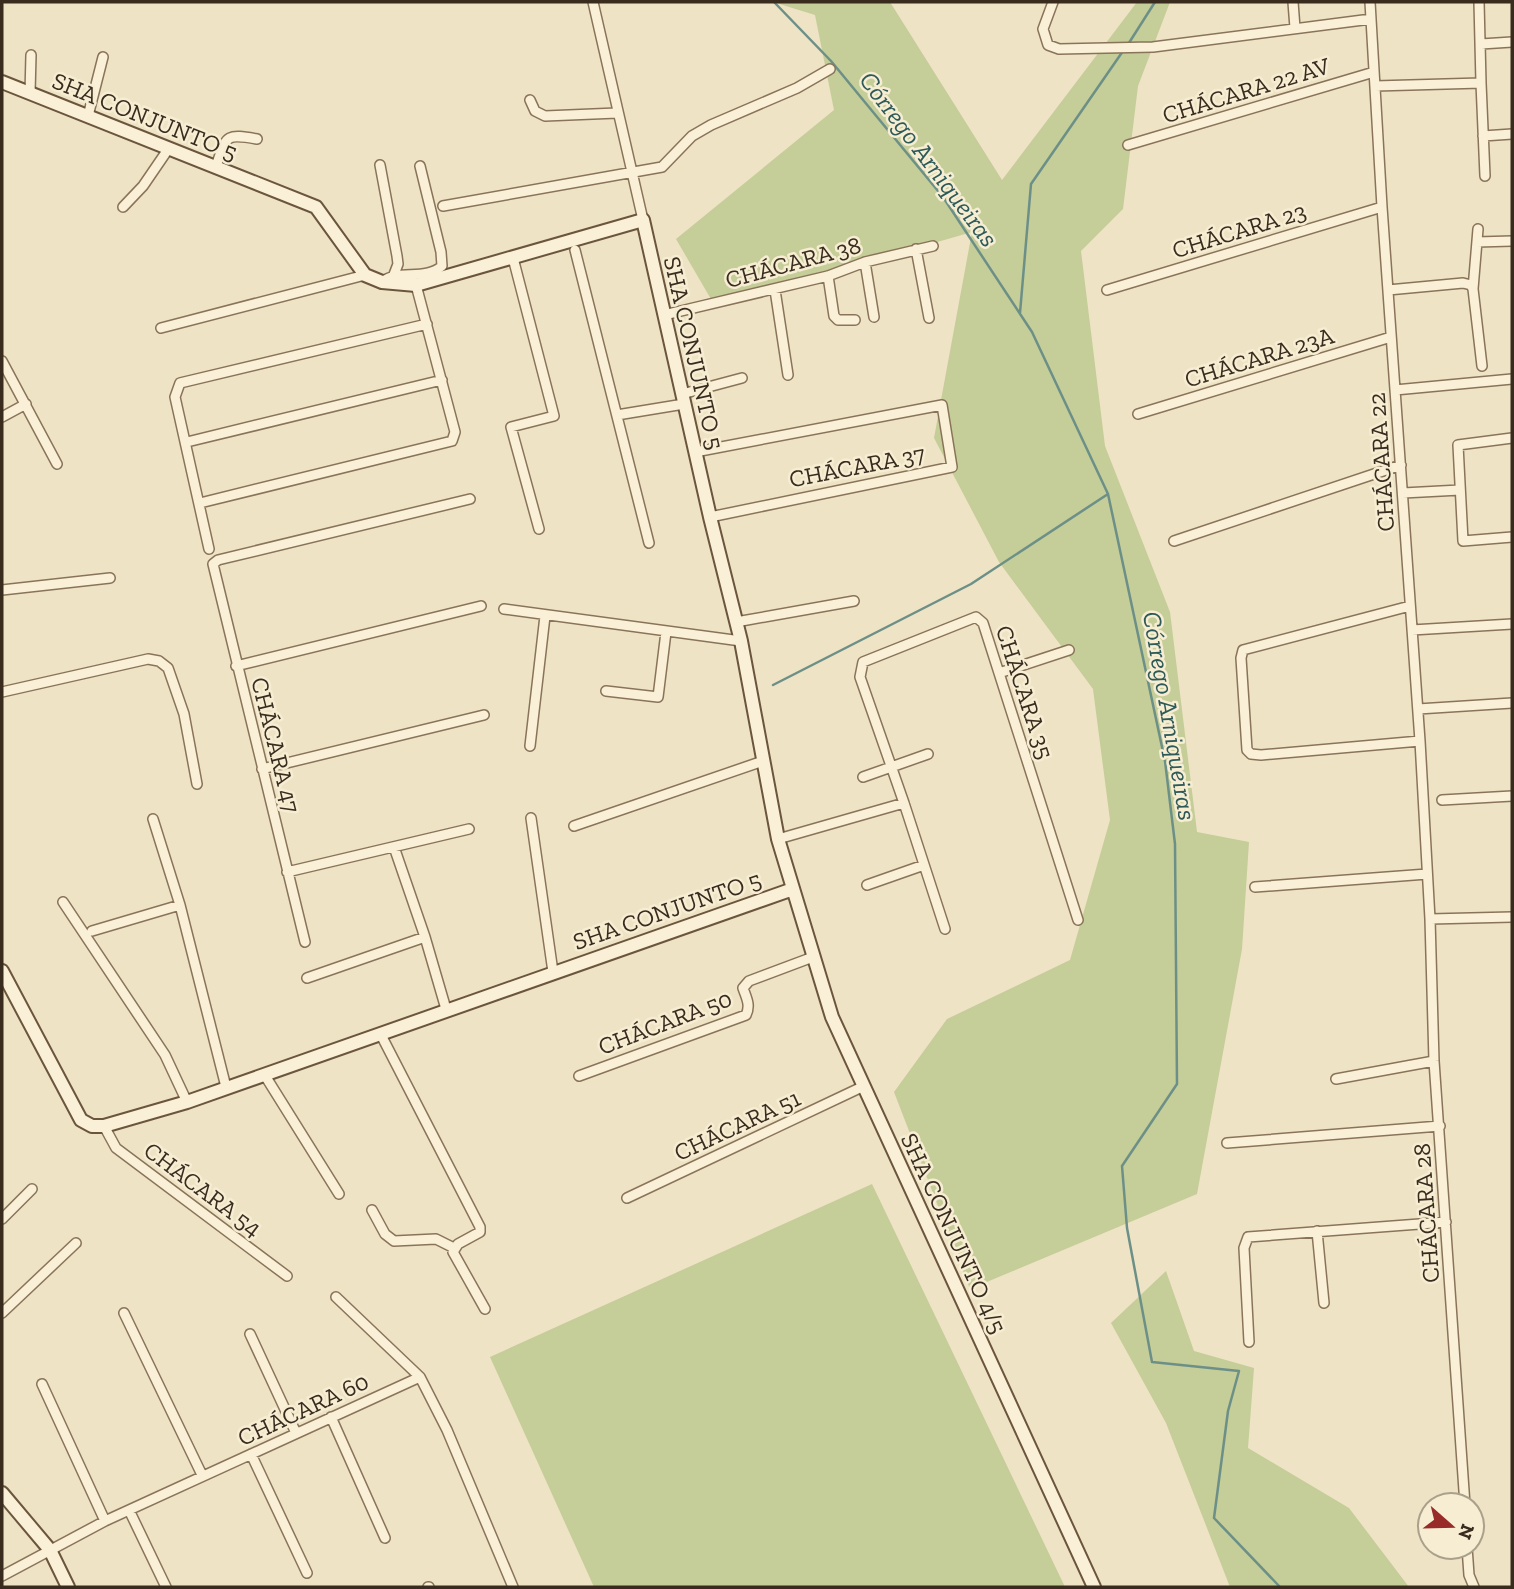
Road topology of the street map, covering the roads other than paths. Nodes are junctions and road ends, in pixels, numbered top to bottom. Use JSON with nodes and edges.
{"nodes":[{"id":1,"x":593,"y":2,"type":"edge"},
{"id":2,"x":1053,"y":2,"type":"edge"},
{"id":3,"x":1293,"y":2,"type":"edge"},
{"id":4,"x":1370,"y":2,"type":"edge"},
{"id":5,"x":1479,"y":2,"type":"edge"},
{"id":6,"x":1371,"y":19,"type":"junction"},
{"id":7,"x":1295,"y":29,"type":"junction"},
{"id":8,"x":1512,"y":43,"type":"edge"},
{"id":9,"x":1481,"y":44,"type":"junction"},
{"id":10,"x":31,"y":55,"type":"dead end"},
{"id":11,"x":103,"y":57,"type":"dead end"},
{"id":12,"x":830,"y":69,"type":"dead end"},
{"id":13,"x":1374,"y":72,"type":"junction"},
{"id":14,"x":2,"y":82,"type":"edge"},
{"id":15,"x":1482,"y":83,"type":"junction"},
{"id":16,"x":1375,"y":86,"type":"junction"},
{"id":17,"x":30,"y":93,"type":"junction"},
{"id":18,"x":530,"y":100,"type":"dead end"},
{"id":19,"x":617,"y":113,"type":"junction"},
{"id":20,"x":88,"y":116,"type":"junction"},
{"id":21,"x":1512,"y":134,"type":"edge"},
{"id":22,"x":1483,"y":136,"type":"junction"},
{"id":23,"x":257,"y":139,"type":"dead end"},
{"id":24,"x":1128,"y":145,"type":"dead end"},
{"id":25,"x":169,"y":148,"type":"junction"},
{"id":26,"x":380,"y":165,"type":"dead end"},
{"id":27,"x":216,"y":166,"type":"junction"},
{"id":28,"x":420,"y":166,"type":"dead end"},
{"id":29,"x":632,"y":172,"type":"junction"},
{"id":30,"x":1485,"y":176,"type":"dead end"},
{"id":31,"x":443,"y":206,"type":"dead end"},
{"id":32,"x":123,"y":207,"type":"dead end"},
{"id":33,"x":1382,"y":207,"type":"junction"},
{"id":34,"x":643,"y":220,"type":"junction"},
{"id":35,"x":1478,"y":229,"type":"dead end"},
{"id":36,"x":1512,"y":241,"type":"edge"},
{"id":37,"x":1477,"y":242,"type":"junction"},
{"id":38,"x":933,"y":246,"type":"dead end"},
{"id":39,"x":916,"y":249,"type":"junction"},
{"id":40,"x":575,"y":250,"type":"dead end"},
{"id":41,"x":513,"y":258,"type":"junction"},
{"id":42,"x":864,"y":262,"type":"junction"},
{"id":43,"x":365,"y":275,"type":"junction"},
{"id":44,"x":828,"y":276,"type":"junction"},
{"id":45,"x":388,"y":279,"type":"junction"},
{"id":46,"x":416,"y":285,"type":"junction"},
{"id":47,"x":1388,"y":289,"type":"junction"},
{"id":48,"x":1474,"y":289,"type":"junction"},
{"id":49,"x":775,"y":290,"type":"junction"},
{"id":50,"x":1107,"y":290,"type":"dead end"},
{"id":51,"x":664,"y":315,"type":"junction"},
{"id":52,"x":874,"y":317,"type":"dead end"},
{"id":53,"x":929,"y":318,"type":"dead end"},
{"id":54,"x":855,"y":320,"type":"dead end"},
{"id":55,"x":427,"y":324,"type":"junction"},
{"id":56,"x":161,"y":328,"type":"dead end"},
{"id":57,"x":1391,"y":337,"type":"junction"},
{"id":58,"x":2,"y":361,"type":"edge"},
{"id":59,"x":1482,"y":366,"type":"dead end"},
{"id":60,"x":788,"y":375,"type":"dead end"},
{"id":61,"x":742,"y":378,"type":"dead end"},
{"id":62,"x":1512,"y":379,"type":"edge"},
{"id":63,"x":442,"y":380,"type":"junction"},
{"id":64,"x":1395,"y":390,"type":"junction"},
{"id":65,"x":683,"y":399,"type":"junction"},
{"id":66,"x":26,"y":404,"type":"junction"},
{"id":67,"x":1138,"y":414,"type":"dead end"},
{"id":68,"x":617,"y":415,"type":"junction"},
{"id":69,"x":2,"y":417,"type":"edge"},
{"id":70,"x":1512,"y":438,"type":"edge"},
{"id":71,"x":187,"y":442,"type":"junction"},
{"id":72,"x":695,"y":452,"type":"junction"},
{"id":73,"x":57,"y":464,"type":"dead end"},
{"id":74,"x":1401,"y":464,"type":"junction"},
{"id":75,"x":1460,"y":490,"type":"junction"},
{"id":76,"x":1403,"y":493,"type":"junction"},
{"id":77,"x":470,"y":499,"type":"dead end"},
{"id":78,"x":200,"y":503,"type":"junction"},
{"id":79,"x":710,"y":516,"type":"junction"},
{"id":80,"x":539,"y":529,"type":"dead end"},
{"id":81,"x":1512,"y":537,"type":"edge"},
{"id":82,"x":1174,"y":541,"type":"dead end"},
{"id":83,"x":649,"y":543,"type":"dead end"},
{"id":84,"x":209,"y":549,"type":"dead end"},
{"id":85,"x":110,"y":578,"type":"dead end"},
{"id":86,"x":2,"y":590,"type":"edge"},
{"id":87,"x":853,"y":601,"type":"dead end"},
{"id":88,"x":481,"y":606,"type":"dead end"},
{"id":89,"x":1410,"y":606,"type":"junction"},
{"id":90,"x":504,"y":609,"type":"dead end"},
{"id":91,"x":545,"y":616,"type":"junction"},
{"id":92,"x":736,"y":622,"type":"junction"},
{"id":93,"x":1512,"y":624,"type":"edge"},
{"id":94,"x":1412,"y":630,"type":"junction"},
{"id":95,"x":666,"y":632,"type":"junction"},
{"id":96,"x":741,"y":641,"type":"junction"},
{"id":97,"x":1069,"y":650,"type":"dead end"},
{"id":98,"x":236,"y":666,"type":"junction"},
{"id":99,"x":999,"y":673,"type":"junction"},
{"id":100,"x":606,"y":691,"type":"dead end"},
{"id":101,"x":2,"y":692,"type":"edge"},
{"id":102,"x":1512,"y":703,"type":"edge"},
{"id":103,"x":1418,"y":709,"type":"junction"},
{"id":104,"x":484,"y":715,"type":"dead end"},
{"id":105,"x":1420,"y":741,"type":"junction"},
{"id":106,"x":530,"y":746,"type":"dead end"},
{"id":107,"x":928,"y":754,"type":"dead end"},
{"id":108,"x":763,"y":761,"type":"junction"},
{"id":109,"x":892,"y":766,"type":"junction"},
{"id":110,"x":262,"y":769,"type":"junction"},
{"id":111,"x":863,"y":777,"type":"dead end"},
{"id":112,"x":197,"y":784,"type":"dead end"},
{"id":113,"x":1512,"y":796,"type":"edge"},
{"id":114,"x":1442,"y":800,"type":"dead end"},
{"id":115,"x":904,"y":803,"type":"junction"},
{"id":116,"x":531,"y":818,"type":"dead end"},
{"id":117,"x":153,"y":819,"type":"dead end"},
{"id":118,"x":574,"y":826,"type":"dead end"},
{"id":119,"x":469,"y":829,"type":"dead end"},
{"id":120,"x":778,"y":839,"type":"junction"},
{"id":121,"x":394,"y":847,"type":"junction"},
{"id":122,"x":924,"y":865,"type":"junction"},
{"id":123,"x":287,"y":872,"type":"junction"},
{"id":124,"x":1427,"y":874,"type":"junction"},
{"id":125,"x":867,"y":886,"type":"dead end"},
{"id":126,"x":1255,"y":887,"type":"dead end"},
{"id":127,"x":793,"y":889,"type":"junction"},
{"id":128,"x":63,"y":902,"type":"dead end"},
{"id":129,"x":180,"y":905,"type":"junction"},
{"id":130,"x":1512,"y":917,"type":"edge"},
{"id":131,"x":1430,"y":919,"type":"junction"},
{"id":132,"x":1078,"y":920,"type":"dead end"},
{"id":133,"x":945,"y":929,"type":"dead end"},
{"id":134,"x":92,"y":931,"type":"dead end"},
{"id":135,"x":425,"y":937,"type":"junction"},
{"id":136,"x":305,"y":942,"type":"dead end"},
{"id":137,"x":813,"y":957,"type":"junction"},
{"id":138,"x":2,"y":971,"type":"edge"},
{"id":139,"x":553,"y":972,"type":"junction"},
{"id":140,"x":307,"y":978,"type":"dead end"},
{"id":141,"x":446,"y":1009,"type":"junction"},
{"id":142,"x":380,"y":1033,"type":"junction"},
{"id":143,"x":1434,"y":1061,"type":"junction"},
{"id":144,"x":264,"y":1074,"type":"junction"},
{"id":145,"x":579,"y":1076,"type":"dead end"},
{"id":146,"x":1336,"y":1079,"type":"dead end"},
{"id":147,"x":864,"y":1086,"type":"junction"},
{"id":148,"x":226,"y":1087,"type":"junction"},
{"id":149,"x":187,"y":1102,"type":"junction"},
{"id":150,"x":104,"y":1126,"type":"junction"},
{"id":151,"x":1440,"y":1126,"type":"junction"},
{"id":152,"x":1227,"y":1143,"type":"dead end"},
{"id":153,"x":32,"y":1189,"type":"dead end"},
{"id":154,"x":339,"y":1194,"type":"dead end"},
{"id":155,"x":627,"y":1198,"type":"dead end"},
{"id":156,"x":372,"y":1210,"type":"dead end"},
{"id":157,"x":2,"y":1219,"type":"edge"},
{"id":158,"x":1446,"y":1223,"type":"junction"},
{"id":159,"x":1317,"y":1231,"type":"junction"},
{"id":160,"x":76,"y":1242,"type":"dead end"},
{"id":161,"x":454,"y":1248,"type":"junction"},
{"id":162,"x":287,"y":1276,"type":"dead end"},
{"id":163,"x":336,"y":1297,"type":"dead end"},
{"id":164,"x":1324,"y":1303,"type":"dead end"},
{"id":165,"x":485,"y":1309,"type":"dead end"},
{"id":166,"x":2,"y":1313,"type":"edge"},
{"id":167,"x":124,"y":1313,"type":"dead end"},
{"id":168,"x":250,"y":1334,"type":"dead end"},
{"id":169,"x":1249,"y":1342,"type":"dead end"},
{"id":170,"x":420,"y":1377,"type":"junction"},
{"id":171,"x":42,"y":1384,"type":"dead end"},
{"id":172,"x":331,"y":1417,"type":"junction"},
{"id":173,"x":296,"y":1433,"type":"junction"},
{"id":174,"x":251,"y":1454,"type":"junction"},
{"id":175,"x":202,"y":1475,"type":"junction"},
{"id":176,"x":1464,"y":1491,"type":"edge"},
{"id":177,"x":2,"y":1493,"type":"edge"},
{"id":178,"x":129,"y":1510,"type":"junction"},
{"id":179,"x":105,"y":1521,"type":"junction"},
{"id":180,"x":385,"y":1538,"type":"dead end"},
{"id":181,"x":50,"y":1550,"type":"junction"},
{"id":182,"x":1468,"y":1561,"type":"edge"},
{"id":183,"x":307,"y":1573,"type":"dead end"},
{"id":184,"x":2,"y":1576,"type":"edge"},
{"id":185,"x":68,"y":1587,"type":"edge"},
{"id":186,"x":166,"y":1587,"type":"edge"},
{"id":187,"x":513,"y":1587,"type":"edge"},
{"id":188,"x":1094,"y":1587,"type":"edge"},
{"id":189,"x":1474,"y":1587,"type":"edge"}],
"edges":[{"from":1,"to":19,"type":"street","name":"SHA CONJUNTO 5"},
{"from":2,"to":7,"type":"street"},
{"from":3,"to":7,"type":"street"},
{"from":4,"to":6,"type":"street","name":"CHÁCARA 22"},
{"from":5,"to":9,"type":"street"},
{"from":6,"to":7,"type":"street"},
{"from":6,"to":13,"type":"street","name":"CHÁCARA 22"},
{"from":8,"to":9,"type":"street"},
{"from":9,"to":15,"type":"street"},
{"from":10,"to":17,"type":"street"},
{"from":11,"to":20,"type":"street"},
{"from":12,"to":29,"type":"street"},
{"from":13,"to":16,"type":"street","name":"CHÁCARA 22"},
{"from":13,"to":24,"type":"street","name":"CHÁCARA 22 AV"},
{"from":14,"to":17,"type":"street","name":"SHA CONJUNTO 5"},
{"from":15,"to":16,"type":"street"},
{"from":15,"to":22,"type":"street"},
{"from":16,"to":33,"type":"street","name":"CHÁCARA 22"},
{"from":17,"to":20,"type":"street","name":"SHA CONJUNTO 5"},
{"from":18,"to":19,"type":"street"},
{"from":19,"to":29,"type":"street","name":"SHA CONJUNTO 5"},
{"from":20,"to":25,"type":"street","name":"SHA CONJUNTO 5"},
{"from":21,"to":22,"type":"street"},
{"from":22,"to":30,"type":"street"},
{"from":23,"to":27,"type":"street"},
{"from":25,"to":27,"type":"street","name":"SHA CONJUNTO 5"},
{"from":25,"to":32,"type":"street"},
{"from":26,"to":45,"type":"street"},
{"from":27,"to":43,"type":"street","name":"SHA CONJUNTO 5"},
{"from":28,"to":45,"type":"street"},
{"from":29,"to":31,"type":"street"},
{"from":29,"to":34,"type":"street","name":"SHA CONJUNTO 5"},
{"from":33,"to":47,"type":"street","name":"CHÁCARA 22"},
{"from":33,"to":50,"type":"street","name":"CHÁCARA 23"},
{"from":34,"to":41,"type":"street"},
{"from":34,"to":51,"type":"street","name":"SHA CONJUNTO 5"},
{"from":35,"to":37,"type":"street"},
{"from":36,"to":37,"type":"street"},
{"from":37,"to":48,"type":"street"},
{"from":38,"to":39,"type":"street","name":"CHÁCARA 38"},
{"from":39,"to":42,"type":"street","name":"CHÁCARA 38"},
{"from":39,"to":53,"type":"street"},
{"from":40,"to":68,"type":"street"},
{"from":41,"to":46,"type":"street"},
{"from":41,"to":80,"type":"street"},
{"from":42,"to":44,"type":"street","name":"CHÁCARA 38"},
{"from":42,"to":52,"type":"street"},
{"from":43,"to":45,"type":"street"},
{"from":43,"to":56,"type":"street"},
{"from":44,"to":49,"type":"street","name":"CHÁCARA 38"},
{"from":44,"to":54,"type":"street"},
{"from":45,"to":46,"type":"street"},
{"from":46,"to":55,"type":"street"},
{"from":47,"to":48,"type":"street"},
{"from":47,"to":57,"type":"street","name":"CHÁCARA 22"},
{"from":48,"to":59,"type":"street"},
{"from":49,"to":51,"type":"street","name":"CHÁCARA 38"},
{"from":49,"to":60,"type":"street"},
{"from":51,"to":65,"type":"street","name":"SHA CONJUNTO 5"},
{"from":55,"to":63,"type":"street"},
{"from":55,"to":71,"type":"street"},
{"from":57,"to":64,"type":"street","name":"CHÁCARA 22"},
{"from":57,"to":67,"type":"street","name":"CHÁCARA 23A"},
{"from":58,"to":66,"type":"street"},
{"from":61,"to":65,"type":"street"},
{"from":62,"to":64,"type":"street"},
{"from":63,"to":71,"type":"street"},
{"from":63,"to":78,"type":"street"},
{"from":64,"to":74,"type":"street","name":"CHÁCARA 22"},
{"from":65,"to":68,"type":"street"},
{"from":65,"to":72,"type":"street","name":"SHA CONJUNTO 5"},
{"from":66,"to":69,"type":"street"},
{"from":66,"to":73,"type":"street"},
{"from":68,"to":83,"type":"street"},
{"from":70,"to":75,"type":"street"},
{"from":71,"to":78,"type":"street"},
{"from":72,"to":79,"type":"street","name":"SHA CONJUNTO 5"},
{"from":72,"to":79,"type":"street","name":"CHÁCARA 37"},
{"from":74,"to":76,"type":"street","name":"CHÁCARA 22"},
{"from":74,"to":82,"type":"street"},
{"from":75,"to":76,"type":"street"},
{"from":75,"to":81,"type":"street"},
{"from":76,"to":89,"type":"street","name":"CHÁCARA 22"},
{"from":77,"to":98,"type":"street","name":"CHÁCARA 47"},
{"from":78,"to":84,"type":"street"},
{"from":79,"to":92,"type":"street","name":"SHA CONJUNTO 5"},
{"from":85,"to":86,"type":"street"},
{"from":87,"to":92,"type":"street"},
{"from":88,"to":98,"type":"street"},
{"from":89,"to":94,"type":"street","name":"CHÁCARA 22"},
{"from":89,"to":105,"type":"street"},
{"from":90,"to":91,"type":"street"},
{"from":91,"to":95,"type":"street"},
{"from":91,"to":106,"type":"street"},
{"from":92,"to":96,"type":"street","name":"SHA CONJUNTO 5"},
{"from":93,"to":94,"type":"street"},
{"from":94,"to":103,"type":"street","name":"CHÁCARA 22"},
{"from":95,"to":96,"type":"street"},
{"from":95,"to":100,"type":"street"},
{"from":96,"to":108,"type":"street","name":"SHA CONJUNTO 5"},
{"from":97,"to":99,"type":"street"},
{"from":98,"to":110,"type":"street","name":"CHÁCARA 47"},
{"from":99,"to":109,"type":"street","name":"CHÁCARA 35"},
{"from":99,"to":132,"type":"street","name":"CHÁCARA 35"},
{"from":101,"to":112,"type":"street"},
{"from":102,"to":103,"type":"street"},
{"from":103,"to":105,"type":"street","name":"CHÁCARA 22"},
{"from":104,"to":110,"type":"street"},
{"from":105,"to":124,"type":"street","name":"CHÁCARA 22"},
{"from":107,"to":109,"type":"street"},
{"from":108,"to":118,"type":"street"},
{"from":108,"to":120,"type":"street","name":"SHA CONJUNTO 5"},
{"from":109,"to":111,"type":"street"},
{"from":109,"to":115,"type":"street","name":"CHÁCARA 35"},
{"from":110,"to":123,"type":"street","name":"CHÁCARA 47"},
{"from":113,"to":114,"type":"street"},
{"from":115,"to":120,"type":"street"},
{"from":115,"to":122,"type":"street","name":"CHÁCARA 35"},
{"from":116,"to":139,"type":"street"},
{"from":117,"to":129,"type":"street"},
{"from":119,"to":121,"type":"street"},
{"from":120,"to":127,"type":"street","name":"SHA CONJUNTO 5"},
{"from":121,"to":123,"type":"street"},
{"from":121,"to":135,"type":"street"},
{"from":122,"to":125,"type":"street"},
{"from":122,"to":133,"type":"street","name":"CHÁCARA 35"},
{"from":123,"to":136,"type":"street","name":"CHÁCARA 47"},
{"from":124,"to":126,"type":"street"},
{"from":124,"to":131,"type":"street","name":"CHÁCARA 22"},
{"from":127,"to":137,"type":"street","name":"SHA CONJUNTO 4/5"},
{"from":127,"to":139,"type":"street","name":"SHA CONJUNTO 5"},
{"from":128,"to":149,"type":"street"},
{"from":129,"to":134,"type":"street"},
{"from":129,"to":148,"type":"street"},
{"from":130,"to":131,"type":"street"},
{"from":131,"to":143,"type":"street","name":"CHÁCARA 28"},
{"from":135,"to":140,"type":"street"},
{"from":135,"to":141,"type":"street"},
{"from":137,"to":145,"type":"street","name":"CHÁCARA 50"},
{"from":137,"to":147,"type":"street","name":"SHA CONJUNTO 4/5"},
{"from":138,"to":150,"type":"street"},
{"from":139,"to":141,"type":"street","name":"SHA CONJUNTO 5"},
{"from":141,"to":142,"type":"street","name":"SHA CONJUNTO 5"},
{"from":142,"to":144,"type":"street","name":"SHA CONJUNTO 5"},
{"from":142,"to":161,"type":"street"},
{"from":143,"to":146,"type":"street"},
{"from":143,"to":151,"type":"street","name":"CHÁCARA 28"},
{"from":144,"to":148,"type":"street","name":"SHA CONJUNTO 5"},
{"from":144,"to":154,"type":"street"},
{"from":147,"to":155,"type":"street","name":"CHÁCARA 51"},
{"from":147,"to":188,"type":"street","name":"SHA CONJUNTO 4/5"},
{"from":148,"to":149,"type":"street","name":"SHA CONJUNTO 5"},
{"from":149,"to":150,"type":"street","name":"SHA CONJUNTO 5"},
{"from":150,"to":162,"type":"street","name":"CHÁCARA 54"},
{"from":151,"to":152,"type":"street"},
{"from":151,"to":158,"type":"street","name":"CHÁCARA 28"},
{"from":153,"to":157,"type":"street"},
{"from":156,"to":161,"type":"street"},
{"from":158,"to":159,"type":"street"},
{"from":158,"to":176,"type":"street","name":"CHÁCARA 28"},
{"from":159,"to":164,"type":"street"},
{"from":159,"to":169,"type":"street"},
{"from":160,"to":166,"type":"street"},
{"from":161,"to":165,"type":"street"},
{"from":163,"to":170,"type":"street"},
{"from":167,"to":175,"type":"street"},
{"from":168,"to":173,"type":"street"},
{"from":170,"to":172,"type":"street","name":"CHÁCARA 60"},
{"from":170,"to":187,"type":"street"},
{"from":171,"to":179,"type":"street"},
{"from":172,"to":173,"type":"street","name":"CHÁCARA 60"},
{"from":172,"to":180,"type":"street"},
{"from":173,"to":174,"type":"street","name":"CHÁCARA 60"},
{"from":174,"to":175,"type":"street","name":"CHÁCARA 60"},
{"from":174,"to":183,"type":"street"},
{"from":175,"to":178,"type":"street","name":"CHÁCARA 60"},
{"from":177,"to":181,"type":"street"},
{"from":178,"to":179,"type":"street","name":"CHÁCARA 60"},
{"from":178,"to":186,"type":"street"},
{"from":179,"to":181,"type":"street","name":"CHÁCARA 60"},
{"from":181,"to":184,"type":"street","name":"CHÁCARA 60"},
{"from":181,"to":185,"type":"street"},
{"from":182,"to":189,"type":"street"}]}
